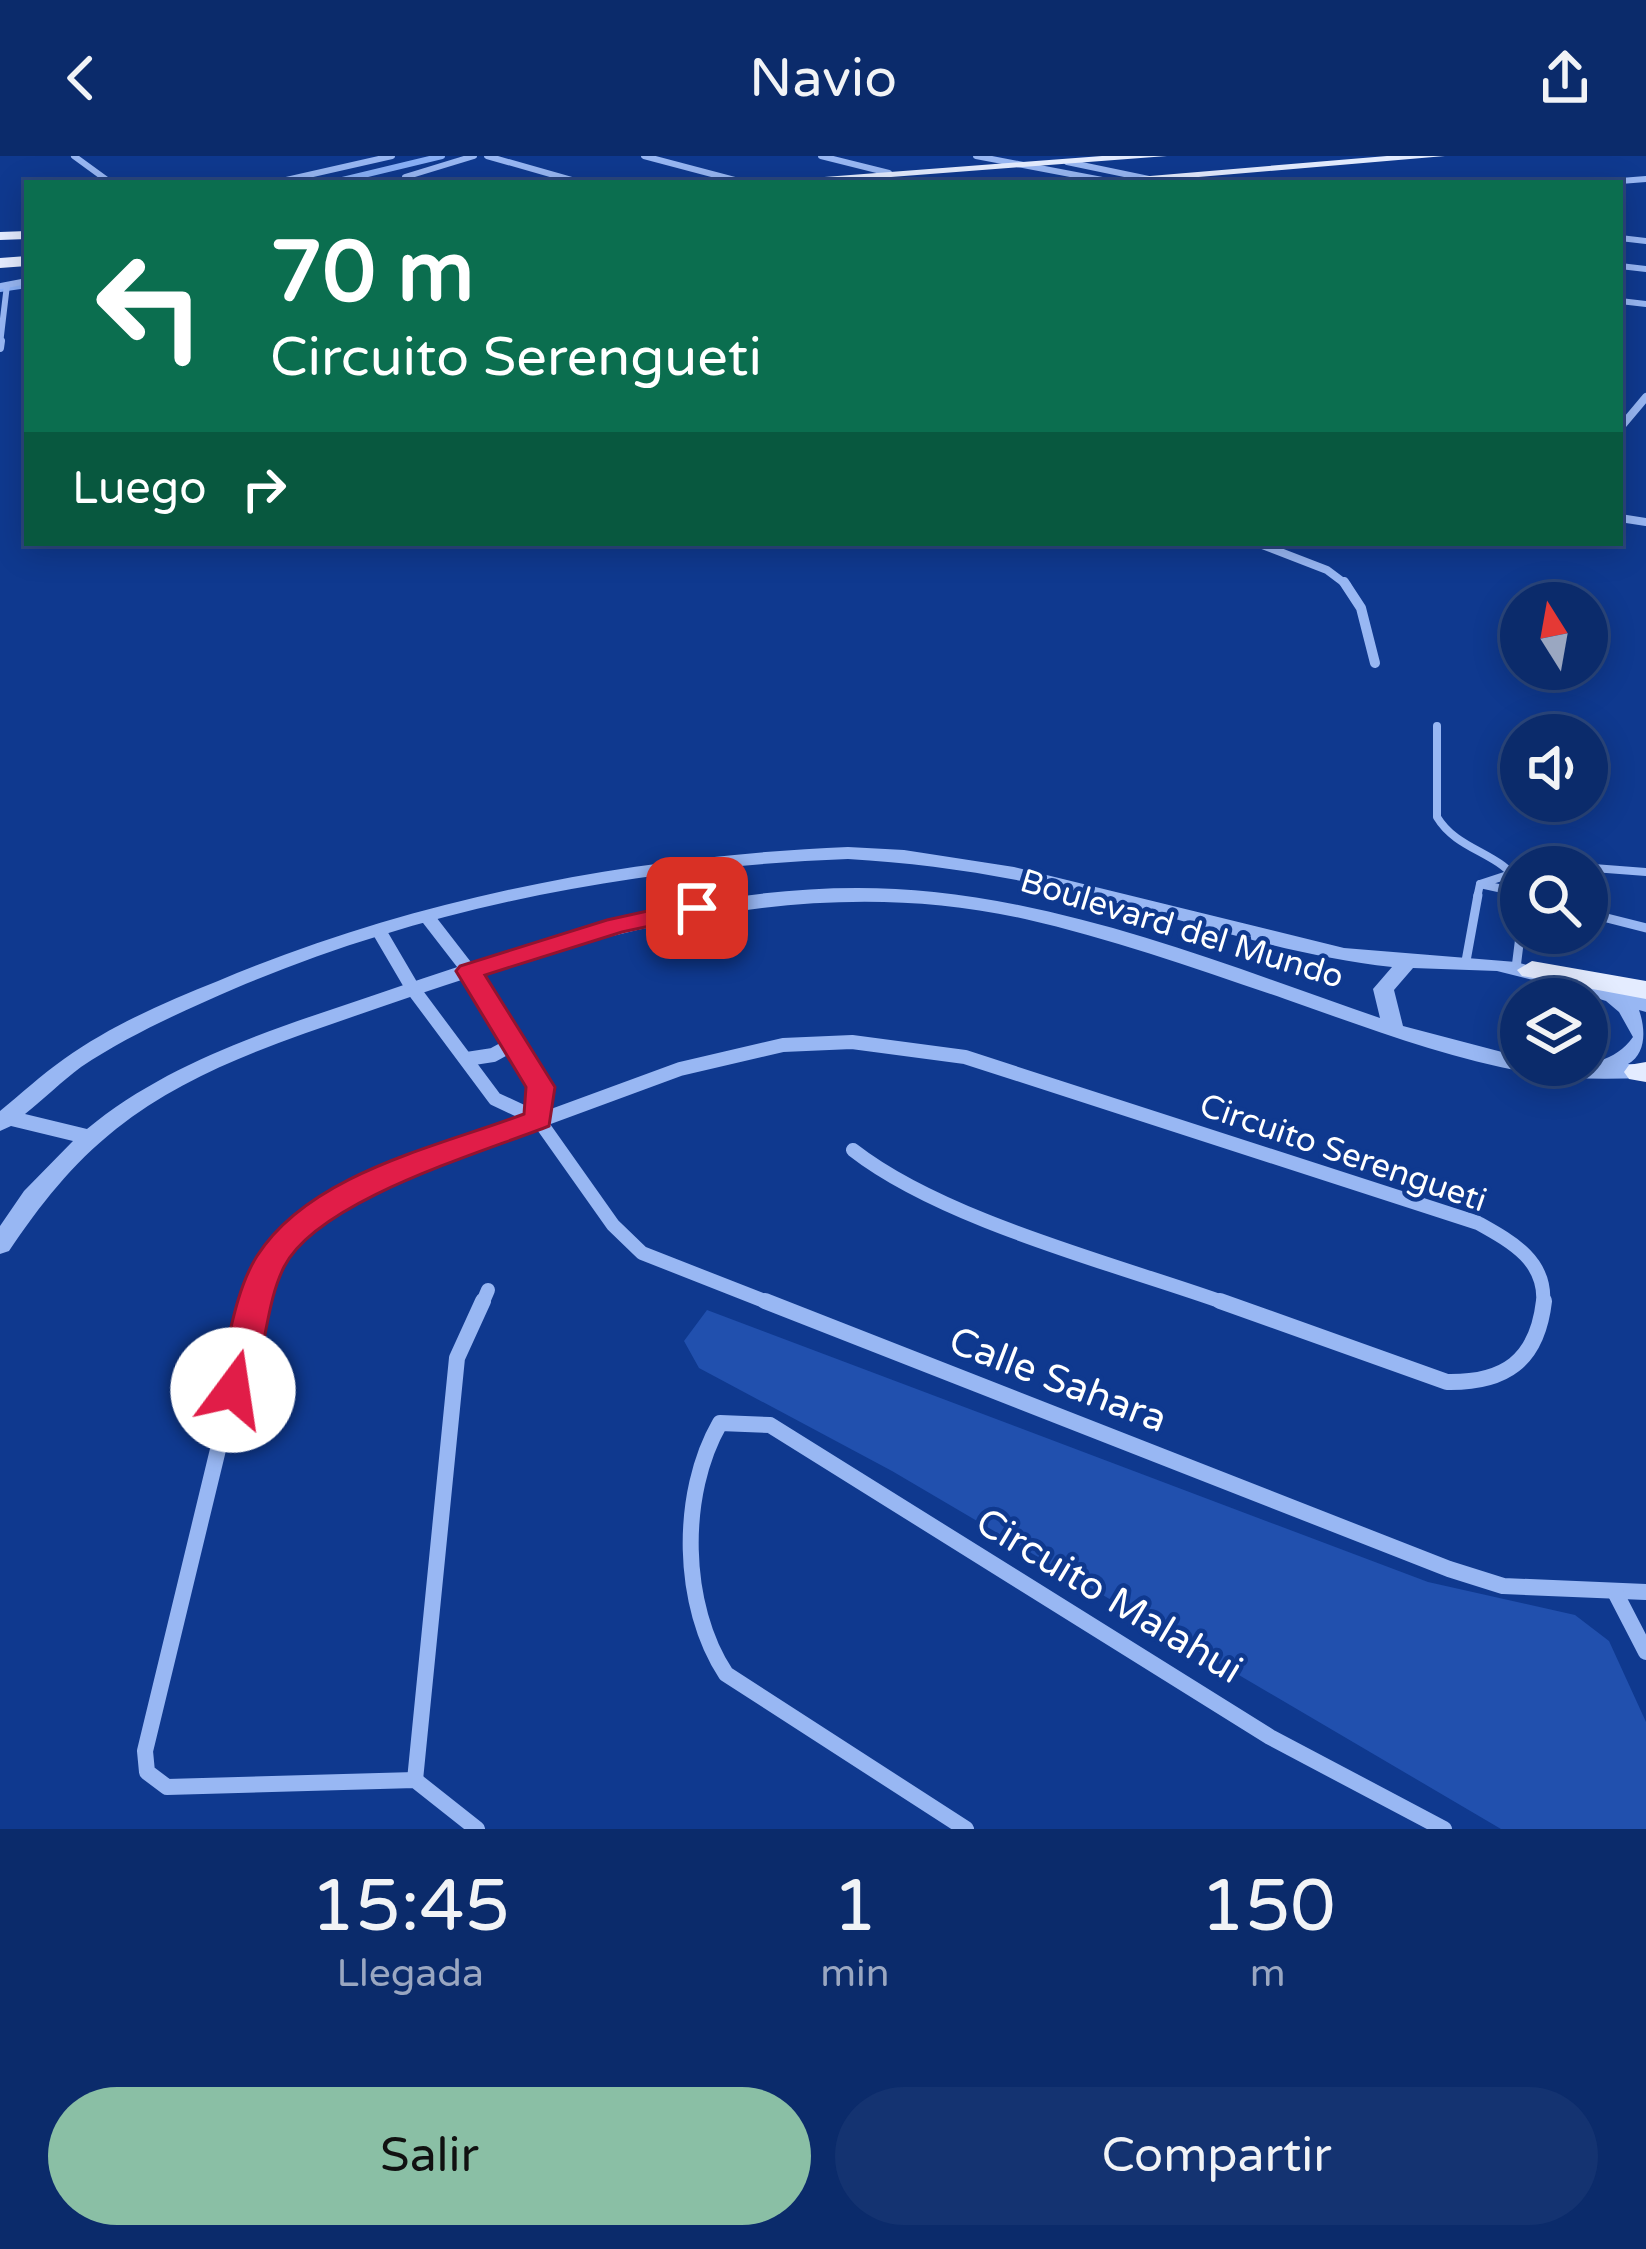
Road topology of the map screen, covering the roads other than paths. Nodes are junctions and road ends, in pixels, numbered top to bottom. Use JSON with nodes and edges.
{"nodes":[{"id":1,"x":392,"y":156,"type":"edge"},
{"id":2,"x":474,"y":156,"type":"edge"},
{"id":3,"x":487,"y":156,"type":"edge"},
{"id":4,"x":644,"y":156,"type":"edge"},
{"id":5,"x":821,"y":156,"type":"edge"},
{"id":6,"x":976,"y":156,"type":"edge"},
{"id":7,"x":1159,"y":156,"type":"edge"},
{"id":8,"x":1439,"y":156,"type":"edge"},
{"id":9,"x":73,"y":157,"type":"edge"},
{"id":10,"x":1067,"y":162,"type":"junction"},
{"id":11,"x":1013,"y":165,"type":"junction"},
{"id":12,"x":889,"y":173,"type":"junction"},
{"id":13,"x":1136,"y":178,"type":"junction"},
{"id":14,"x":107,"y":180,"type":"edge"},
{"id":15,"x":286,"y":180,"type":"edge"},
{"id":16,"x":410,"y":180,"type":"edge"},
{"id":17,"x":571,"y":180,"type":"edge"},
{"id":18,"x":737,"y":180,"type":"edge"},
{"id":19,"x":791,"y":180,"type":"edge"},
{"id":20,"x":1099,"y":180,"type":"edge"},
{"id":21,"x":1123,"y":180,"type":"edge"},
{"id":22,"x":1149,"y":180,"type":"edge"},
{"id":23,"x":4,"y":286,"type":"edge"},
{"id":24,"x":0,"y":349,"type":"edge"},
{"id":25,"x":1646,"y":397,"type":"edge"},
{"id":26,"x":1623,"y":424,"type":"edge"},
{"id":27,"x":1264,"y":546,"type":"edge"},
{"id":28,"x":1375,"y":662,"type":"dead end"},
{"id":29,"x":1438,"y":726,"type":"dead end"},
{"id":30,"x":1500,"y":863,"type":"edge"},
{"id":31,"x":1608,"y":867,"type":"edge"},
{"id":32,"x":1646,"y":872,"type":"edge"},
{"id":33,"x":1500,"y":873,"type":"edge"},
{"id":34,"x":1480,"y":884,"type":"junction"},
{"id":35,"x":1500,"y":887,"type":"edge"},
{"id":36,"x":428,"y":918,"type":"junction"},
{"id":37,"x":1608,"y":918,"type":"edge"},
{"id":38,"x":1646,"y":928,"type":"edge"},
{"id":39,"x":380,"y":931,"type":"junction"},
{"id":40,"x":1523,"y":954,"type":"edge"},
{"id":41,"x":1466,"y":961,"type":"junction"},
{"id":42,"x":1408,"y":962,"type":"junction"},
{"id":43,"x":1524,"y":969,"type":"junction"},
{"id":44,"x":470,"y":971,"type":"junction"},
{"id":45,"x":413,"y":989,"type":"junction"},
{"id":46,"x":1646,"y":990,"type":"edge"},
{"id":47,"x":1609,"y":996,"type":"junction"},
{"id":48,"x":1646,"y":1005,"type":"edge"},
{"id":49,"x":1393,"y":1029,"type":"junction"},
{"id":50,"x":515,"y":1043,"type":"junction"},
{"id":51,"x":467,"y":1059,"type":"junction"},
{"id":52,"x":1500,"y":1062,"type":"edge"},
{"id":53,"x":1608,"y":1063,"type":"edge"},
{"id":54,"x":1608,"y":1069,"type":"edge"},
{"id":55,"x":1644,"y":1071,"type":"edge"},
{"id":56,"x":538,"y":1119,"type":"junction"},
{"id":57,"x":3,"y":1120,"type":"edge"},
{"id":58,"x":85,"y":1136,"type":"junction"},
{"id":59,"x":853,"y":1150,"type":"dead end"},
{"id":60,"x":0,"y":1245,"type":"edge"},
{"id":61,"x":488,"y":1290,"type":"dead end"},
{"id":62,"x":1646,"y":1592,"type":"edge"},
{"id":63,"x":1616,"y":1594,"type":"junction"},
{"id":64,"x":1646,"y":1652,"type":"edge"},
{"id":65,"x":415,"y":1780,"type":"junction"},
{"id":66,"x":477,"y":1829,"type":"edge"},
{"id":67,"x":966,"y":1829,"type":"edge"},
{"id":68,"x":1444,"y":1829,"type":"edge"}],
"edges":[{"from":1,"to":15,"type":"street"},
{"from":2,"to":16,"type":"street"},
{"from":3,"to":17,"type":"street"},
{"from":4,"to":18,"type":"street"},
{"from":5,"to":12,"type":"street"},
{"from":6,"to":11,"type":"street"},
{"from":7,"to":10,"type":"main road"},
{"from":8,"to":13,"type":"main road"},
{"from":9,"to":14,"type":"street"},
{"from":10,"to":11,"type":"main road"},
{"from":10,"to":13,"type":"street"},
{"from":11,"to":12,"type":"main road"},
{"from":11,"to":20,"type":"street"},
{"from":12,"to":19,"type":"main road"},
{"from":13,"to":21,"type":"main road"},
{"from":13,"to":22,"type":"street"},
{"from":23,"to":24,"type":"street"},
{"from":25,"to":26,"type":"street"},
{"from":27,"to":28,"type":"street"},
{"from":29,"to":30,"type":"lane"},
{"from":31,"to":32,"type":"lane"},
{"from":33,"to":34,"type":"lane"},
{"from":34,"to":35,"type":"lane"},
{"from":34,"to":41,"type":"lane"},
{"from":36,"to":39,"type":"street","name":"Boulevard del Mundo"},
{"from":36,"to":42,"type":"street","name":"Boulevard del Mundo"},
{"from":36,"to":44,"type":"street"},
{"from":37,"to":38,"type":"lane"},
{"from":39,"to":45,"type":"street"},
{"from":39,"to":57,"type":"street","name":"Boulevard del Mundo"},
{"from":40,"to":43,"type":"lane"},
{"from":41,"to":42,"type":"street","name":"Boulevard del Mundo"},
{"from":41,"to":43,"type":"street","name":"Boulevard del Mundo"},
{"from":42,"to":49,"type":"street"},
{"from":43,"to":46,"type":"main road"},
{"from":43,"to":47,"type":"street","name":"Boulevard del Mundo"},
{"from":44,"to":45,"type":"street","name":"Boulevard del Mundo"},
{"from":44,"to":49,"type":"street","name":"Boulevard del Mundo"},
{"from":44,"to":50,"type":"street"},
{"from":45,"to":51,"type":"street"},
{"from":45,"to":58,"type":"street","name":"Boulevard del Mundo"},
{"from":47,"to":48,"type":"street","name":"Boulevard del Mundo"},
{"from":47,"to":53,"type":"street"},
{"from":49,"to":52,"type":"street","name":"Boulevard del Mundo"},
{"from":50,"to":51,"type":"street"},
{"from":50,"to":56,"type":"street"},
{"from":51,"to":56,"type":"street"},
{"from":54,"to":55,"type":"street","name":"Boulevard del Mundo"},
{"from":56,"to":59,"type":"street","name":"Circuito Serengueti"},
{"from":56,"to":63,"type":"street","name":"Calle Sahara"},
{"from":56,"to":65,"type":"street"},
{"from":57,"to":58,"type":"street"},
{"from":58,"to":60,"type":"street","name":"Boulevard del Mundo"},
{"from":61,"to":65,"type":"street"},
{"from":62,"to":63,"type":"street","name":"Calle Sahara"},
{"from":63,"to":64,"type":"street"},
{"from":65,"to":66,"type":"street"},
{"from":67,"to":68,"type":"street","name":"Circuito Malahui"}]}
